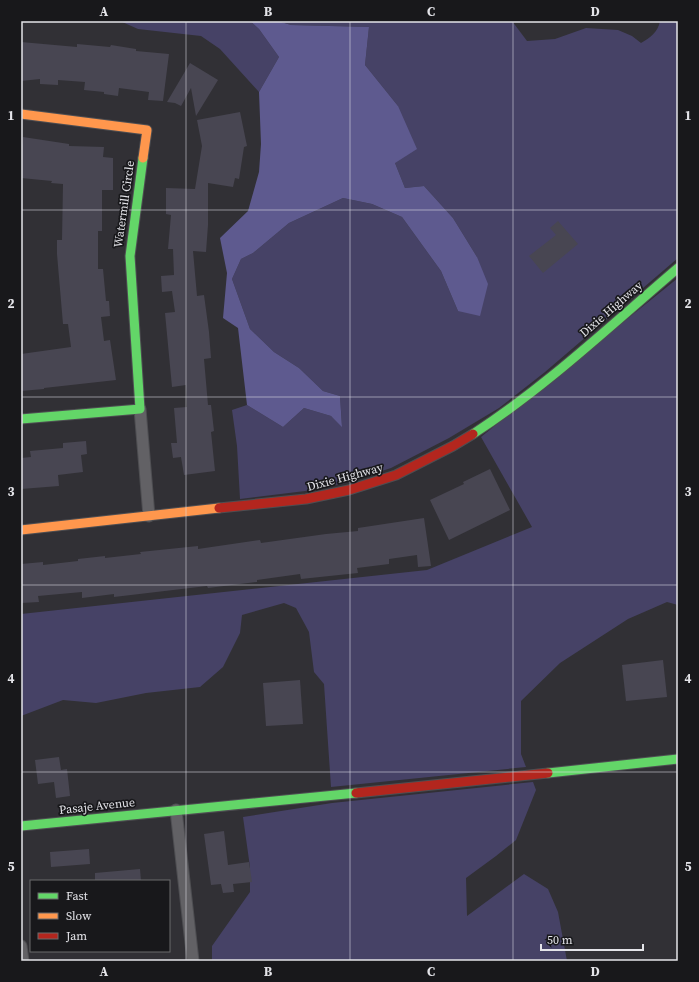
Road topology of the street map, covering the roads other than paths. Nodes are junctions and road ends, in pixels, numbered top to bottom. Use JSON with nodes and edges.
{"nodes":[{"id":1,"x":21,"y":114,"type":"edge"},
{"id":2,"x":678,"y":268,"type":"edge"},
{"id":3,"x":140,"y":409,"type":"junction"},
{"id":4,"x":21,"y":420,"type":"edge"},
{"id":5,"x":149,"y":516,"type":"junction"},
{"id":6,"x":21,"y":530,"type":"edge"},
{"id":7,"x":678,"y":759,"type":"edge"},
{"id":8,"x":176,"y":810,"type":"junction"},
{"id":9,"x":21,"y":826,"type":"edge"},
{"id":10,"x":21,"y":946,"type":"edge"},
{"id":11,"x":23,"y":961,"type":"edge"},
{"id":12,"x":193,"y":961,"type":"edge"}],
"edges":[{"from":1,"to":3,"type":"street","name":"Watermill Circle"},
{"from":2,"to":5,"type":"street","name":"Dixie Highway"},
{"from":3,"to":4,"type":"street"},
{"from":3,"to":5,"type":"street","name":"Watermill Circle"},
{"from":5,"to":6,"type":"street","name":"Dixie Highway"},
{"from":7,"to":8,"type":"street","name":"Pasaje Avenue"},
{"from":8,"to":9,"type":"street","name":"Pasaje Avenue"},
{"from":8,"to":12,"type":"street"},
{"from":10,"to":11,"type":"street"}]}
